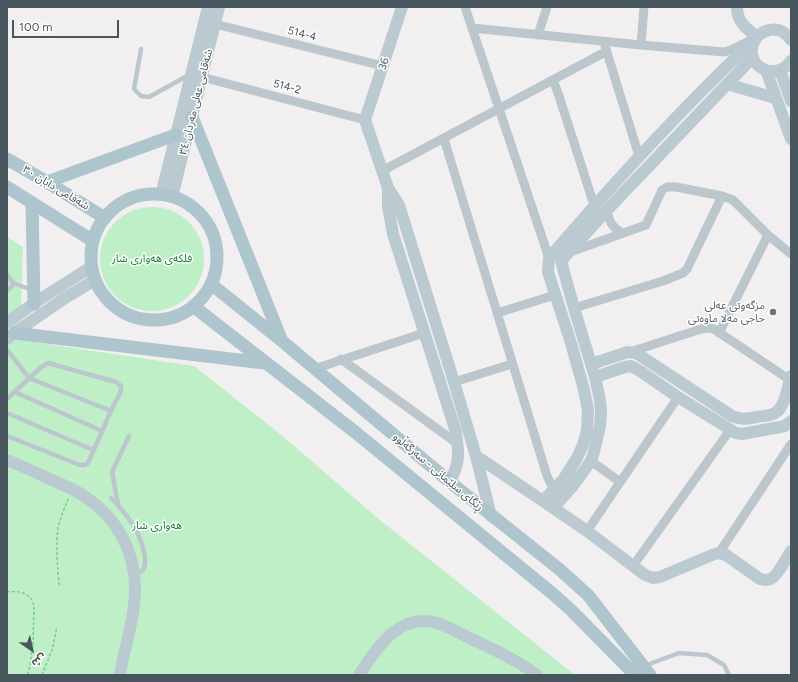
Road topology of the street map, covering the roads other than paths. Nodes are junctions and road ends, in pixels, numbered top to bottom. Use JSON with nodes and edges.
{"nodes":[{"id":1,"x":208,"y":7,"type":"edge"},
{"id":2,"x":219,"y":7,"type":"edge"},
{"id":3,"x":399,"y":7,"type":"edge"},
{"id":4,"x":465,"y":7,"type":"edge"},
{"id":5,"x":547,"y":7,"type":"edge"},
{"id":6,"x":644,"y":7,"type":"edge"},
{"id":7,"x":737,"y":7,"type":"edge"},
{"id":8,"x":215,"y":24,"type":"junction"},
{"id":9,"x":472,"y":28,"type":"junction"},
{"id":10,"x":538,"y":35,"type":"junction"},
{"id":11,"x":757,"y":37,"type":"junction"},
{"id":12,"x":791,"y":40,"type":"edge"},
{"id":13,"x":604,"y":41,"type":"junction"},
{"id":14,"x":641,"y":45,"type":"junction"},
{"id":15,"x":141,"y":49,"type":"dead end"},
{"id":16,"x":607,"y":51,"type":"junction"},
{"id":17,"x":753,"y":57,"type":"junction"},
{"id":18,"x":791,"y":61,"type":"edge"},
{"id":19,"x":383,"y":66,"type":"junction"},
{"id":20,"x":766,"y":70,"type":"junction"},
{"id":21,"x":785,"y":70,"type":"edge"},
{"id":22,"x":196,"y":75,"type":"junction"},
{"id":23,"x":553,"y":80,"type":"junction"},
{"id":24,"x":727,"y":84,"type":"junction"},
{"id":25,"x":775,"y":98,"type":"junction"},
{"id":26,"x":791,"y":101,"type":"edge"},
{"id":27,"x":499,"y":109,"type":"junction"},
{"id":28,"x":192,"y":117,"type":"junction"},
{"id":29,"x":365,"y":120,"type":"junction"},
{"id":30,"x":175,"y":135,"type":"junction"},
{"id":31,"x":444,"y":138,"type":"junction"},
{"id":32,"x":791,"y":139,"type":"edge"},
{"id":33,"x":639,"y":156,"type":"junction"},
{"id":34,"x":7,"y":159,"type":"edge"},
{"id":35,"x":382,"y":171,"type":"junction"},
{"id":36,"x":48,"y":182,"type":"junction"},
{"id":37,"x":7,"y":187,"type":"edge"},
{"id":38,"x":388,"y":188,"type":"junction"},
{"id":39,"x":166,"y":196,"type":"junction"},
{"id":40,"x":722,"y":196,"type":"junction"},
{"id":41,"x":32,"y":204,"type":"junction"},
{"id":42,"x":594,"y":205,"type":"junction"},
{"id":43,"x":607,"y":210,"type":"junction"},
{"id":44,"x":105,"y":218,"type":"junction"},
{"id":45,"x":622,"y":233,"type":"junction"},
{"id":46,"x":768,"y":235,"type":"junction"},
{"id":47,"x":93,"y":241,"type":"junction"},
{"id":48,"x":570,"y":252,"type":"junction"},
{"id":49,"x":791,"y":254,"type":"edge"},
{"id":50,"x":548,"y":258,"type":"junction"},
{"id":51,"x":91,"y":267,"type":"junction"},
{"id":52,"x":7,"y":274,"type":"edge"},
{"id":53,"x":95,"y":280,"type":"junction"},
{"id":54,"x":13,"y":282,"type":"junction"},
{"id":55,"x":211,"y":284,"type":"junction"},
{"id":56,"x":34,"y":290,"type":"junction"},
{"id":57,"x":7,"y":291,"type":"edge"},
{"id":58,"x":555,"y":295,"type":"junction"},
{"id":59,"x":193,"y":306,"type":"junction"},
{"id":60,"x":574,"y":308,"type":"junction"},
{"id":61,"x":38,"y":309,"type":"junction"},
{"id":62,"x":497,"y":313,"type":"junction"},
{"id":63,"x":9,"y":331,"type":"edge"},
{"id":64,"x":424,"y":333,"type":"junction"},
{"id":65,"x":719,"y":333,"type":"junction"},
{"id":66,"x":282,"y":341,"type":"junction"},
{"id":67,"x":7,"y":350,"type":"edge"},
{"id":68,"x":628,"y":352,"type":"junction"},
{"id":69,"x":341,"y":359,"type":"junction"},
{"id":70,"x":266,"y":363,"type":"junction"},
{"id":71,"x":596,"y":363,"type":"junction"},
{"id":72,"x":512,"y":364,"type":"junction"},
{"id":73,"x":314,"y":368,"type":"junction"},
{"id":74,"x":600,"y":375,"type":"junction"},
{"id":75,"x":29,"y":378,"type":"junction"},
{"id":76,"x":790,"y":378,"type":"edge"},
{"id":77,"x":454,"y":382,"type":"junction"},
{"id":78,"x":15,"y":392,"type":"junction"},
{"id":79,"x":678,"y":397,"type":"junction"},
{"id":80,"x":7,"y":399,"type":"edge"},
{"id":81,"x":111,"y":411,"type":"junction"},
{"id":82,"x":7,"y":413,"type":"edge"},
{"id":83,"x":790,"y":423,"type":"edge"},
{"id":84,"x":730,"y":430,"type":"junction"},
{"id":85,"x":102,"y":431,"type":"junction"},
{"id":86,"x":7,"y":436,"type":"edge"},
{"id":87,"x":129,"y":436,"type":"dead end"},
{"id":88,"x":458,"y":444,"type":"junction"},
{"id":89,"x":791,"y":444,"type":"edge"},
{"id":90,"x":93,"y":450,"type":"junction"},
{"id":91,"x":476,"y":456,"type":"junction"},
{"id":92,"x":7,"y":460,"type":"edge"},
{"id":93,"x":591,"y":461,"type":"junction"},
{"id":94,"x":450,"y":482,"type":"junction"},
{"id":95,"x":620,"y":482,"type":"junction"},
{"id":96,"x":559,"y":494,"type":"junction"},
{"id":97,"x":111,"y":498,"type":"dead end"},
{"id":98,"x":543,"y":501,"type":"junction"},
{"id":99,"x":118,"y":505,"type":"junction"},
{"id":100,"x":553,"y":508,"type":"junction"},
{"id":101,"x":491,"y":516,"type":"junction"},
{"id":102,"x":587,"y":532,"type":"junction"},
{"id":103,"x":791,"y":551,"type":"edge"},
{"id":104,"x":719,"y":553,"type":"junction"},
{"id":105,"x":634,"y":566,"type":"junction"},
{"id":106,"x":135,"y":573,"type":"junction"},
{"id":107,"x":588,"y":595,"type":"junction"},
{"id":108,"x":571,"y":610,"type":"junction"},
{"id":109,"x":642,"y":672,"type":"edge"},
{"id":110,"x":120,"y":675,"type":"edge"},
{"id":111,"x":359,"y":675,"type":"edge"},
{"id":112,"x":537,"y":675,"type":"edge"},
{"id":113,"x":729,"y":675,"type":"edge"}],
"edges":[{"from":1,"to":22,"type":"street","name":"شەقامی عەلی مەردان ٣٤"},
{"from":2,"to":8,"type":"street","name":"شەقامی عەلی مەردان ٣٤"},
{"from":3,"to":19,"type":"street","name":"36"},
{"from":4,"to":9,"type":"street"},
{"from":5,"to":10,"type":"street"},
{"from":6,"to":14,"type":"street"},
{"from":7,"to":11,"type":"street"},
{"from":8,"to":19,"type":"street","name":"514-4"},
{"from":8,"to":22,"type":"street","name":"شەقامی عەلی مەردان ٣٤"},
{"from":9,"to":10,"type":"street"},
{"from":9,"to":27,"type":"street"},
{"from":10,"to":13,"type":"street"},
{"from":11,"to":12,"type":"street"},
{"from":11,"to":14,"type":"street"},
{"from":11,"to":17,"type":"street"},
{"from":11,"to":33,"type":"street"},
{"from":13,"to":14,"type":"street"},
{"from":13,"to":16,"type":"street"},
{"from":15,"to":22,"type":"lane"},
{"from":16,"to":23,"type":"street"},
{"from":16,"to":33,"type":"street"},
{"from":17,"to":20,"type":"street"},
{"from":17,"to":24,"type":"street"},
{"from":18,"to":21,"type":"street"},
{"from":19,"to":29,"type":"street","name":"36"},
{"from":20,"to":21,"type":"street"},
{"from":20,"to":25,"type":"street"},
{"from":21,"to":26,"type":"street"},
{"from":22,"to":28,"type":"street","name":"شەقامی عەلی مەردان ٣٤"},
{"from":22,"to":29,"type":"street","name":"514-2"},
{"from":22,"to":30,"type":"street","name":"شەقامی عەلی مەردان ٣٤"},
{"from":23,"to":27,"type":"street"},
{"from":23,"to":42,"type":"street"},
{"from":24,"to":25,"type":"street"},
{"from":24,"to":43,"type":"street"},
{"from":25,"to":32,"type":"street"},
{"from":27,"to":31,"type":"street"},
{"from":27,"to":50,"type":"street"},
{"from":28,"to":39,"type":"street","name":"شەقامی عەلی مەردان ٣٤"},
{"from":28,"to":66,"type":"main road"},
{"from":29,"to":35,"type":"street"},
{"from":30,"to":36,"type":"main road"},
{"from":30,"to":39,"type":"street","name":"شەقامی عەلی مەردان ٣٤"},
{"from":31,"to":35,"type":"street"},
{"from":31,"to":62,"type":"street"},
{"from":33,"to":42,"type":"street"},
{"from":34,"to":36,"type":"main road","name":"شەقامی دابان ٣٠"},
{"from":35,"to":38,"type":"street"},
{"from":36,"to":44,"type":"main road","name":"شەقامی دابان ٣٠"},
{"from":37,"to":41,"type":"main road"},
{"from":38,"to":64,"type":"street"},
{"from":38,"to":77,"type":"street"},
{"from":39,"to":44,"type":"main road"},
{"from":39,"to":55,"type":"main road"},
{"from":40,"to":45,"type":"street"},
{"from":40,"to":46,"type":"street"},
{"from":40,"to":60,"type":"street"},
{"from":41,"to":47,"type":"main road"},
{"from":41,"to":56,"type":"main road"},
{"from":42,"to":50,"type":"street"},
{"from":43,"to":45,"type":"street"},
{"from":43,"to":48,"type":"street"},
{"from":44,"to":47,"type":"main road"},
{"from":45,"to":48,"type":"street"},
{"from":46,"to":49,"type":"street"},
{"from":46,"to":65,"type":"street"},
{"from":47,"to":51,"type":"main road"},
{"from":48,"to":50,"type":"street"},
{"from":48,"to":60,"type":"street"},
{"from":50,"to":58,"type":"street"},
{"from":51,"to":53,"type":"main road"},
{"from":51,"to":61,"type":"street"},
{"from":52,"to":54,"type":"lane"},
{"from":53,"to":59,"type":"main road"},
{"from":53,"to":61,"type":"street"},
{"from":54,"to":56,"type":"lane"},
{"from":54,"to":57,"type":"lane"},
{"from":55,"to":59,"type":"main road"},
{"from":55,"to":66,"type":"main road","name":"ڕێگای سلێمانی - سەرگەڵوو"},
{"from":56,"to":61,"type":"main road"},
{"from":58,"to":62,"type":"street"},
{"from":58,"to":96,"type":"street"},
{"from":59,"to":70,"type":"main road","name":"ڕێگای سلێمانی - سەرگەڵوو"},
{"from":60,"to":71,"type":"street"},
{"from":61,"to":63,"type":"street"},
{"from":62,"to":72,"type":"street"},
{"from":63,"to":70,"type":"main road"},
{"from":64,"to":69,"type":"street"},
{"from":64,"to":88,"type":"street"},
{"from":65,"to":68,"type":"street"},
{"from":65,"to":76,"type":"street"},
{"from":66,"to":73,"type":"main road","name":"ڕێگای سلێمانی - سەرگەڵوو"},
{"from":67,"to":75,"type":"lane"},
{"from":68,"to":71,"type":"street"},
{"from":68,"to":76,"type":"street"},
{"from":69,"to":73,"type":"street"},
{"from":69,"to":88,"type":"street"},
{"from":70,"to":108,"type":"main road","name":"ڕێگای سلێمانی - سەرگەڵوو"},
{"from":71,"to":74,"type":"street"},
{"from":72,"to":77,"type":"street"},
{"from":72,"to":96,"type":"street"},
{"from":73,"to":94,"type":"main road","name":"ڕێگای سلێمانی - سەرگەڵوو"},
{"from":74,"to":79,"type":"street"},
{"from":74,"to":93,"type":"street"},
{"from":75,"to":78,"type":"lane"},
{"from":75,"to":81,"type":"lane"},
{"from":75,"to":81,"type":"lane"},
{"from":77,"to":91,"type":"street"},
{"from":78,"to":80,"type":"lane"},
{"from":78,"to":85,"type":"lane"},
{"from":79,"to":84,"type":"street"},
{"from":79,"to":95,"type":"street"},
{"from":81,"to":85,"type":"lane"},
{"from":82,"to":90,"type":"lane"},
{"from":83,"to":84,"type":"street"},
{"from":84,"to":105,"type":"street"},
{"from":85,"to":90,"type":"lane"},
{"from":86,"to":90,"type":"lane"},
{"from":87,"to":99,"type":"lane"},
{"from":88,"to":94,"type":"street"},
{"from":89,"to":104,"type":"street"},
{"from":91,"to":98,"type":"street"},
{"from":91,"to":101,"type":"street"},
{"from":92,"to":106,"type":"street"},
{"from":93,"to":95,"type":"street"},
{"from":93,"to":96,"type":"street"},
{"from":94,"to":101,"type":"main road","name":"ڕێگای سلێمانی - سەرگەڵوو"},
{"from":95,"to":102,"type":"street"},
{"from":96,"to":98,"type":"street"},
{"from":96,"to":100,"type":"street"},
{"from":97,"to":99,"type":"lane"},
{"from":98,"to":100,"type":"street"},
{"from":99,"to":106,"type":"lane"},
{"from":100,"to":102,"type":"street"},
{"from":101,"to":107,"type":"main road","name":"ڕێگای سلێمانی - سەرگەڵوو"},
{"from":102,"to":105,"type":"street"},
{"from":103,"to":104,"type":"street"},
{"from":104,"to":105,"type":"street"},
{"from":106,"to":110,"type":"street"},
{"from":107,"to":108,"type":"main road"},
{"from":107,"to":109,"type":"main road","name":"ڕێگای سلێمانی - سەرگەڵوو"},
{"from":108,"to":109,"type":"main road","name":"ڕێگای سلێمانی - سەرگەڵوو"},
{"from":109,"to":113,"type":"lane"},
{"from":111,"to":112,"type":"street"}]}
